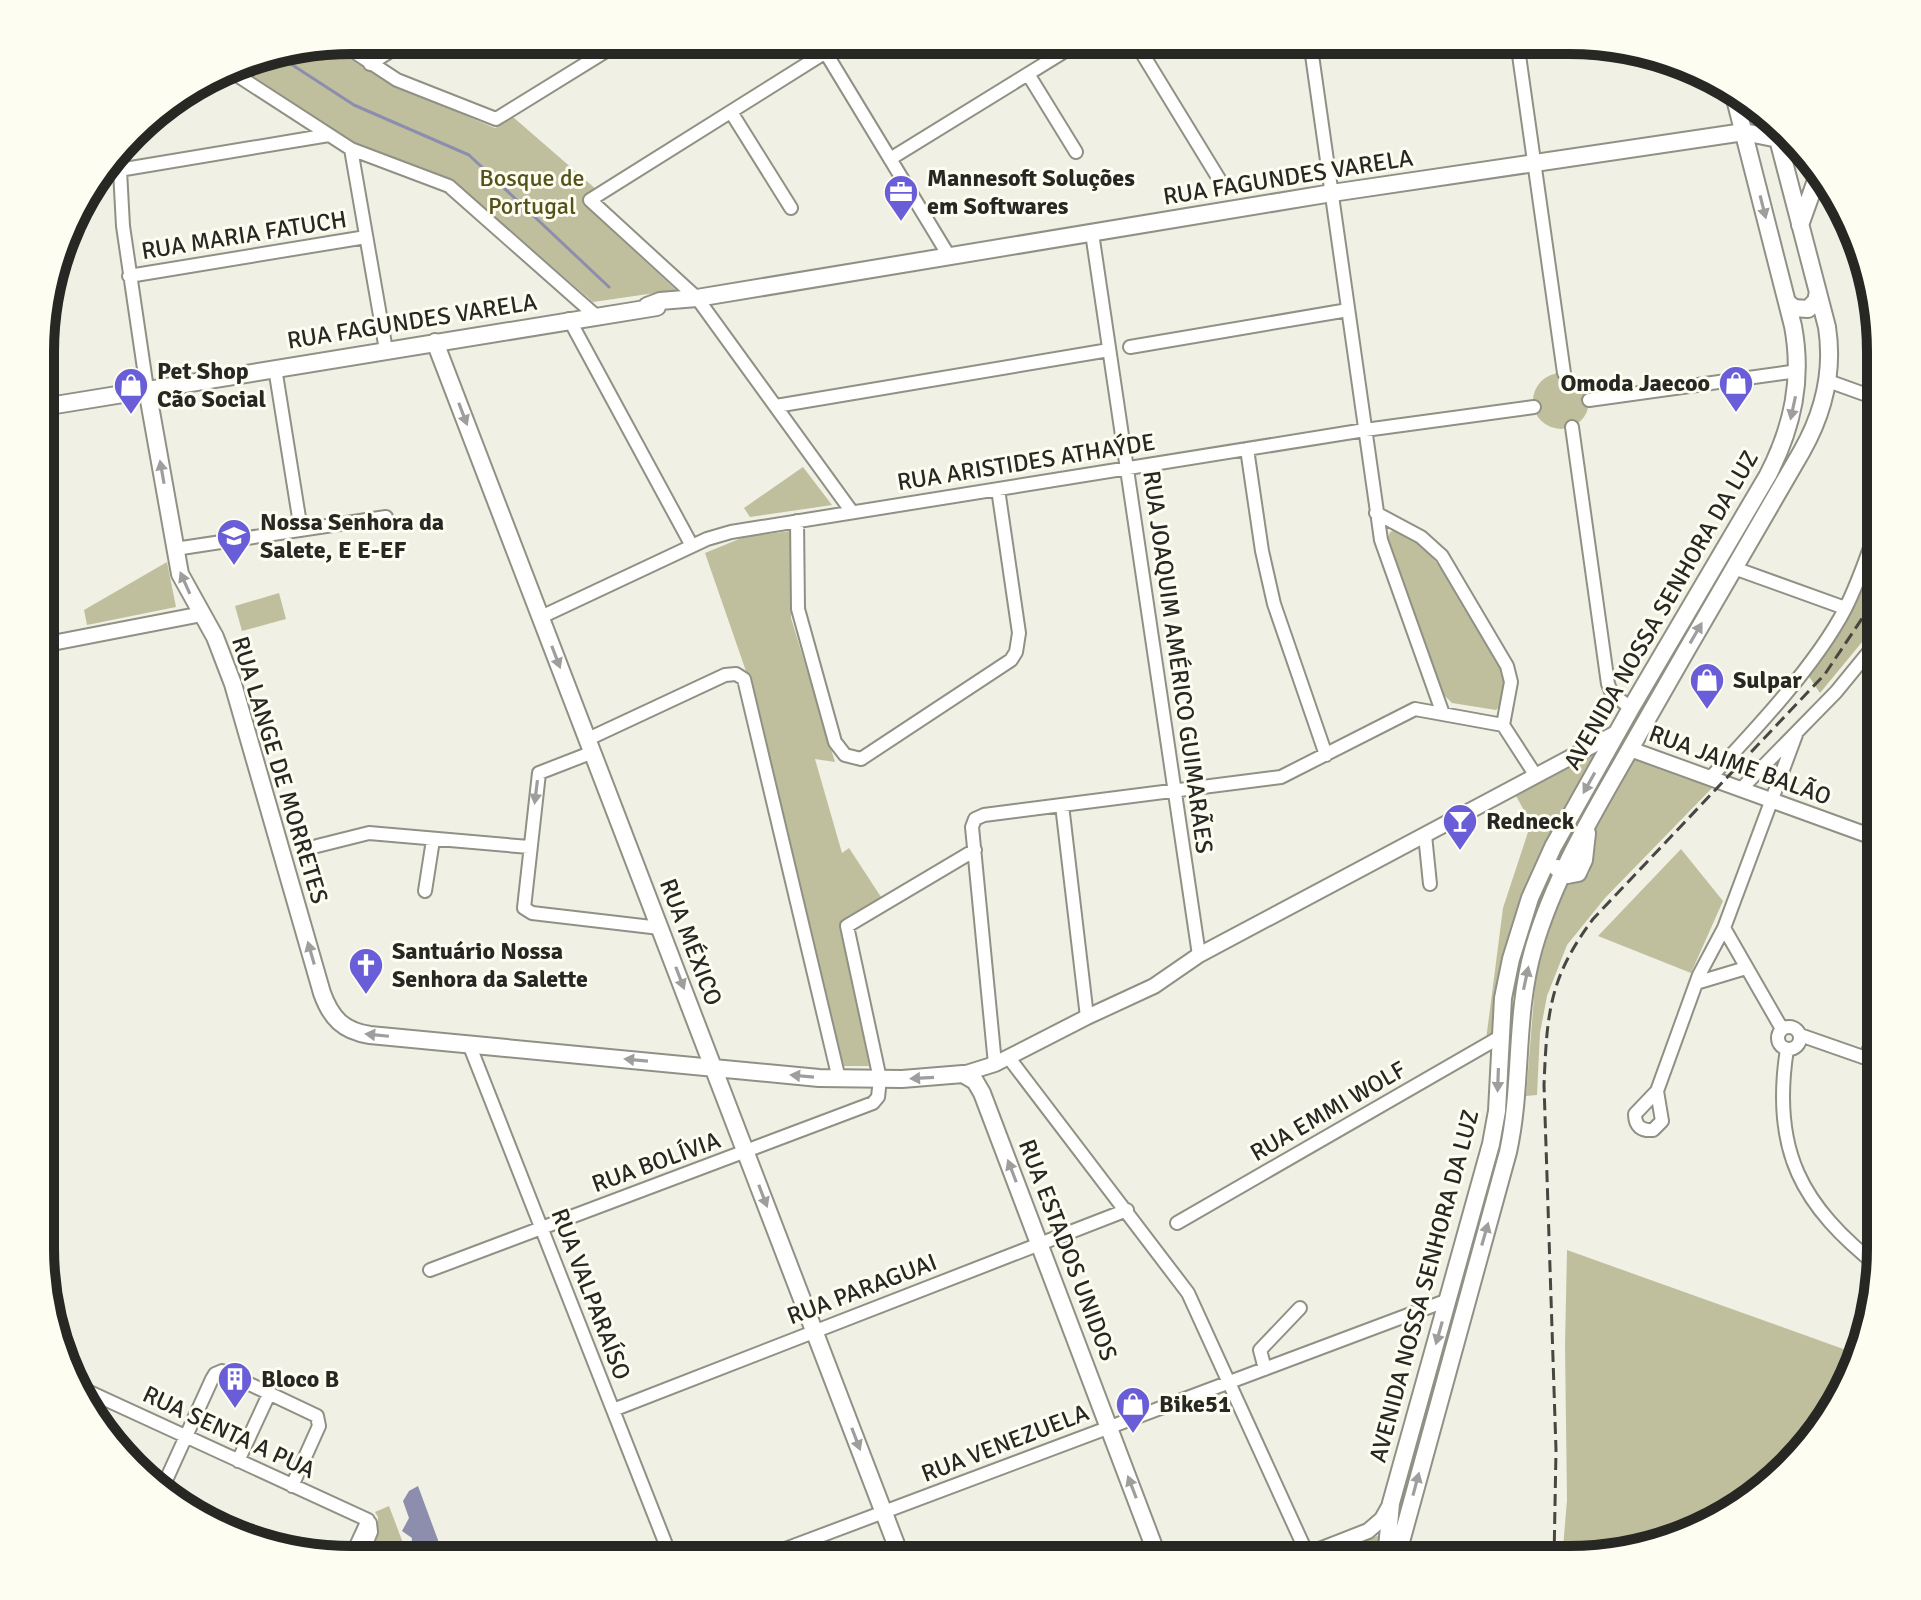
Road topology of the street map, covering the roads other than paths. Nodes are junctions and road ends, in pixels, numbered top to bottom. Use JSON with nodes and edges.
{"nodes":[{"id":1,"x":356,"y":54,"type":"edge"},
{"id":2,"x":386,"y":54,"type":"edge"},
{"id":3,"x":601,"y":54,"type":"edge"},
{"id":4,"x":823,"y":54,"type":"edge"},
{"id":5,"x":826,"y":54,"type":"edge"},
{"id":6,"x":1060,"y":54,"type":"edge"},
{"id":7,"x":1143,"y":54,"type":"edge"},
{"id":8,"x":1312,"y":54,"type":"edge"},
{"id":9,"x":1519,"y":54,"type":"edge"},
{"id":10,"x":370,"y":64,"type":"junction"},
{"id":11,"x":1028,"y":74,"type":"junction"},
{"id":12,"x":239,"y":77,"type":"edge"},
{"id":13,"x":1737,"y":106,"type":"edge"},
{"id":14,"x":731,"y":112,"type":"junction"},
{"id":15,"x":1744,"y":132,"type":"junction"},
{"id":16,"x":329,"y":135,"type":"junction"},
{"id":17,"x":1778,"y":139,"type":"joint"},
{"id":18,"x":351,"y":149,"type":"junction"},
{"id":19,"x":1076,"y":152,"type":"dead end"},
{"id":20,"x":890,"y":159,"type":"junction"},
{"id":21,"x":1535,"y":163,"type":"junction"},
{"id":22,"x":119,"y":170,"type":"joint"},
{"id":23,"x":1219,"y":179,"type":"dead end"},
{"id":24,"x":1815,"y":184,"type":"edge"},
{"id":25,"x":1332,"y":193,"type":"junction"},
{"id":26,"x":791,"y":208,"type":"dead end"},
{"id":27,"x":1800,"y":225,"type":"junction"},
{"id":28,"x":1092,"y":233,"type":"junction"},
{"id":29,"x":366,"y":237,"type":"junction"},
{"id":30,"x":949,"y":256,"type":"junction"},
{"id":31,"x":129,"y":276,"type":"junction"},
{"id":32,"x":1818,"y":292,"type":"junction"},
{"id":33,"x":697,"y":298,"type":"junction"},
{"id":34,"x":1788,"y":303,"type":"junction"},
{"id":35,"x":1348,"y":310,"type":"junction"},
{"id":36,"x":595,"y":315,"type":"junction"},
{"id":37,"x":569,"y":319,"type":"junction"},
{"id":38,"x":435,"y":342,"type":"junction"},
{"id":39,"x":1130,"y":347,"type":"dead end"},
{"id":40,"x":386,"y":350,"type":"junction"},
{"id":41,"x":1109,"y":350,"type":"junction"},
{"id":42,"x":275,"y":368,"type":"junction"},
{"id":43,"x":1798,"y":371,"type":"junction"},
{"id":44,"x":1564,"y":373,"type":"dead end"},
{"id":45,"x":1828,"y":381,"type":"junction"},
{"id":46,"x":147,"y":389,"type":"junction"},
{"id":47,"x":1867,"y":395,"type":"edge"},
{"id":48,"x":1589,"y":400,"type":"dead end"},
{"id":49,"x":54,"y":405,"type":"edge"},
{"id":50,"x":776,"y":406,"type":"junction"},
{"id":51,"x":1534,"y":407,"type":"dead end"},
{"id":52,"x":1572,"y":427,"type":"dead end"},
{"id":53,"x":1365,"y":430,"type":"junction"},
{"id":54,"x":1247,"y":449,"type":"junction"},
{"id":55,"x":1127,"y":468,"type":"junction"},
{"id":56,"x":998,"y":489,"type":"junction"},
{"id":57,"x":852,"y":512,"type":"junction"},
{"id":58,"x":1376,"y":513,"type":"junction"},
{"id":59,"x":386,"y":517,"type":"dead end"},
{"id":60,"x":797,"y":521,"type":"junction"},
{"id":61,"x":301,"y":530,"type":"junction"},
{"id":62,"x":692,"y":546,"type":"junction"},
{"id":63,"x":175,"y":549,"type":"junction"},
{"id":64,"x":1867,"y":552,"type":"edge"},
{"id":65,"x":1734,"y":568,"type":"junction"},
{"id":66,"x":1845,"y":608,"type":"junction"},
{"id":67,"x":202,"y":614,"type":"junction"},
{"id":68,"x":541,"y":617,"type":"junction"},
{"id":69,"x":54,"y":643,"type":"edge"},
{"id":70,"x":1867,"y":655,"type":"edge"},
{"id":71,"x":1661,"y":656,"type":"junction"},
{"id":72,"x":1674,"y":671,"type":"junction"},
{"id":73,"x":1631,"y":708,"type":"junction"},
{"id":74,"x":1443,"y":714,"type":"junction"},
{"id":75,"x":1503,"y":725,"type":"junction"},
{"id":76,"x":1618,"y":732,"type":"junction"},
{"id":77,"x":1797,"y":732,"type":"junction"},
{"id":78,"x":590,"y":745,"type":"junction"},
{"id":79,"x":1630,"y":749,"type":"junction"},
{"id":80,"x":1326,"y":755,"type":"junction"},
{"id":81,"x":1536,"y":776,"type":"junction"},
{"id":82,"x":1710,"y":778,"type":"junction"},
{"id":83,"x":1741,"y":789,"type":"junction"},
{"id":84,"x":1175,"y":791,"type":"junction"},
{"id":85,"x":1772,"y":800,"type":"junction"},
{"id":86,"x":1062,"y":805,"type":"junction"},
{"id":87,"x":1425,"y":835,"type":"junction"},
{"id":88,"x":1867,"y":835,"type":"edge"},
{"id":89,"x":433,"y":840,"type":"junction"},
{"id":90,"x":317,"y":846,"type":"dead end"},
{"id":91,"x":529,"y":847,"type":"junction"},
{"id":92,"x":1553,"y":847,"type":"junction"},
{"id":93,"x":975,"y":850,"type":"junction"},
{"id":94,"x":1562,"y":872,"type":"junction"},
{"id":95,"x":1430,"y":884,"type":"dead end"},
{"id":96,"x":425,"y":891,"type":"dead end"},
{"id":97,"x":660,"y":928,"type":"junction"},
{"id":98,"x":1724,"y":928,"type":"junction"},
{"id":99,"x":1199,"y":955,"type":"junction"},
{"id":100,"x":1746,"y":968,"type":"junction"},
{"id":101,"x":1712,"y":979,"type":"junction"},
{"id":102,"x":1696,"y":983,"type":"junction"},
{"id":103,"x":1690,"y":1001,"type":"junction"},
{"id":104,"x":1087,"y":1017,"type":"junction"},
{"id":105,"x":1782,"y":1029,"type":"junction"},
{"id":106,"x":1800,"y":1035,"type":"junction"},
{"id":107,"x":1500,"y":1037,"type":"junction"},
{"id":108,"x":469,"y":1044,"type":"junction"},
{"id":109,"x":1787,"y":1049,"type":"junction"},
{"id":110,"x":1867,"y":1055,"type":"edge"},
{"id":111,"x":1866,"y":1058,"type":"joint"},
{"id":112,"x":1002,"y":1061,"type":"junction"},
{"id":113,"x":714,"y":1067,"type":"junction"},
{"id":114,"x":765,"y":1072,"type":"junction"},
{"id":115,"x":963,"y":1074,"type":"junction"},
{"id":116,"x":839,"y":1079,"type":"junction"},
{"id":117,"x":880,"y":1079,"type":"junction"},
{"id":118,"x":1657,"y":1091,"type":"dead end"},
{"id":119,"x":982,"y":1093,"type":"junction"},
{"id":120,"x":725,"y":1097,"type":"junction"},
{"id":121,"x":746,"y":1152,"type":"junction"},
{"id":122,"x":1127,"y":1210,"type":"junction"},
{"id":123,"x":1177,"y":1223,"type":"dead end"},
{"id":124,"x":542,"y":1228,"type":"junction"},
{"id":125,"x":1040,"y":1244,"type":"junction"},
{"id":126,"x":1867,"y":1255,"type":"edge"},
{"id":127,"x":430,"y":1270,"type":"dead end"},
{"id":128,"x":1448,"y":1300,"type":"junction"},
{"id":129,"x":1300,"y":1308,"type":"dead end"},
{"id":130,"x":815,"y":1331,"type":"junction"},
{"id":131,"x":1265,"y":1369,"type":"junction"},
{"id":132,"x":1230,"y":1382,"type":"junction"},
{"id":133,"x":270,"y":1392,"type":"junction"},
{"id":134,"x":92,"y":1393,"type":"edge"},
{"id":135,"x":613,"y":1410,"type":"junction"},
{"id":136,"x":1109,"y":1427,"type":"junction"},
{"id":137,"x":186,"y":1436,"type":"junction"},
{"id":138,"x":238,"y":1461,"type":"junction"},
{"id":139,"x":166,"y":1480,"type":"edge"},
{"id":140,"x":292,"y":1486,"type":"junction"},
{"id":141,"x":1391,"y":1503,"type":"junction"},
{"id":142,"x":884,"y":1512,"type":"junction"},
{"id":143,"x":368,"y":1520,"type":"junction"},
{"id":144,"x":1331,"y":1545,"type":"edge"},
{"id":145,"x":356,"y":1546,"type":"edge"},
{"id":146,"x":365,"y":1546,"type":"edge"},
{"id":147,"x":666,"y":1546,"type":"edge"},
{"id":148,"x":793,"y":1546,"type":"edge"},
{"id":149,"x":897,"y":1546,"type":"edge"},
{"id":150,"x":1154,"y":1546,"type":"edge"},
{"id":151,"x":1299,"y":1546,"type":"edge"},
{"id":152,"x":1387,"y":1546,"type":"edge"},
{"id":153,"x":1400,"y":1546,"type":"edge"}],
"edges":[{"from":1,"to":10,"type":"street"},
{"from":2,"to":10,"type":"street"},
{"from":3,"to":10,"type":"street"},
{"from":4,"to":14,"type":"street"},
{"from":5,"to":20,"type":"street"},
{"from":6,"to":11,"type":"street"},
{"from":7,"to":23,"type":"street"},
{"from":8,"to":25,"type":"street"},
{"from":9,"to":21,"type":"street"},
{"from":11,"to":19,"type":"street"},
{"from":11,"to":20,"type":"street"},
{"from":12,"to":16,"type":"street"},
{"from":13,"to":15,"type":"main road","name":"AVENIDA NOSSA SENHORA DA LUZ"},
{"from":14,"to":26,"type":"street"},
{"from":14,"to":33,"type":"street"},
{"from":15,"to":17,"type":"main road"},
{"from":15,"to":21,"type":"main road","name":"RUA FAGUNDES VARELA"},
{"from":15,"to":34,"type":"main road","name":"AVENIDA NOSSA SENHORA DA LUZ","one_way":true},
{"from":16,"to":18,"type":"street"},
{"from":16,"to":22,"type":"street"},
{"from":17,"to":27,"type":"main road","name":"AVENIDA NOSSA SENHORA DA LUZ"},
{"from":18,"to":29,"type":"street"},
{"from":18,"to":36,"type":"street"},
{"from":20,"to":30,"type":"street"},
{"from":21,"to":25,"type":"main road","name":"RUA FAGUNDES VARELA"},
{"from":21,"to":44,"type":"street"},
{"from":22,"to":31,"type":"street","name":"RUA LANGE DE MORRETES"},
{"from":24,"to":27,"type":"main road"},
{"from":25,"to":28,"type":"main road","name":"RUA FAGUNDES VARELA"},
{"from":25,"to":35,"type":"street"},
{"from":27,"to":32,"type":"main road","name":"AVENIDA NOSSA SENHORA DA LUZ"},
{"from":28,"to":30,"type":"main road","name":"RUA FAGUNDES VARELA"},
{"from":28,"to":41,"type":"street","name":"RUA JOAQUIM AMÉRICO GUIMARÃES"},
{"from":29,"to":31,"type":"street","name":"RUA MARIA FATUCH"},
{"from":29,"to":40,"type":"street"},
{"from":30,"to":33,"type":"main road","name":"RUA FAGUNDES VARELA"},
{"from":31,"to":46,"type":"street","name":"RUA LANGE DE MORRETES"},
{"from":32,"to":34,"type":"main road"},
{"from":32,"to":45,"type":"main road","name":"AVENIDA NOSSA SENHORA DA LUZ"},
{"from":33,"to":36,"type":"main road","name":"RUA FAGUNDES VARELA"},
{"from":33,"to":50,"type":"street"},
{"from":34,"to":43,"type":"main road","name":"AVENIDA NOSSA SENHORA DA LUZ"},
{"from":35,"to":39,"type":"street"},
{"from":35,"to":53,"type":"street"},
{"from":36,"to":37,"type":"main road","name":"RUA FAGUNDES VARELA"},
{"from":37,"to":38,"type":"main road","name":"RUA FAGUNDES VARELA"},
{"from":37,"to":62,"type":"street"},
{"from":38,"to":40,"type":"main road","name":"RUA FAGUNDES VARELA"},
{"from":38,"to":68,"type":"main road","name":"RUA MÉXICO","one_way":true},
{"from":40,"to":42,"type":"main road","name":"RUA FAGUNDES VARELA"},
{"from":41,"to":50,"type":"street"},
{"from":41,"to":55,"type":"street","name":"RUA JOAQUIM AMÉRICO GUIMARÃES"},
{"from":42,"to":46,"type":"main road","name":"RUA FAGUNDES VARELA"},
{"from":42,"to":61,"type":"street"},
{"from":43,"to":48,"type":"street"},
{"from":43,"to":71,"type":"main road","name":"AVENIDA NOSSA SENHORA DA LUZ","one_way":true},
{"from":45,"to":47,"type":"street"},
{"from":45,"to":65,"type":"main road","name":"AVENIDA NOSSA SENHORA DA LUZ"},
{"from":46,"to":49,"type":"main road","name":"RUA FAGUNDES VARELA"},
{"from":63,"to":46,"type":"main road","name":"RUA LANGE DE MORRETES","one_way":true},
{"from":50,"to":57,"type":"street"},
{"from":51,"to":53,"type":"street","name":"RUA ARISTIDES ATHAÝDE"},
{"from":52,"to":73,"type":"street"},
{"from":53,"to":54,"type":"street","name":"RUA ARISTIDES ATHAÝDE"},
{"from":53,"to":58,"type":"street"},
{"from":54,"to":55,"type":"street","name":"RUA ARISTIDES ATHAÝDE"},
{"from":54,"to":80,"type":"street"},
{"from":55,"to":56,"type":"street","name":"RUA ARISTIDES ATHAÝDE"},
{"from":55,"to":84,"type":"street","name":"RUA JOAQUIM AMÉRICO GUIMARÃES"},
{"from":56,"to":57,"type":"street","name":"RUA ARISTIDES ATHAÝDE"},
{"from":56,"to":60,"type":"street"},
{"from":57,"to":60,"type":"street","name":"RUA ARISTIDES ATHAÝDE"},
{"from":58,"to":74,"type":"street"},
{"from":58,"to":75,"type":"street"},
{"from":59,"to":61,"type":"street"},
{"from":60,"to":62,"type":"street","name":"RUA ARISTIDES ATHAÝDE"},
{"from":61,"to":63,"type":"street"},
{"from":62,"to":68,"type":"street","name":"RUA ARISTIDES ATHAÝDE"},
{"from":67,"to":63,"type":"main road","name":"RUA LANGE DE MORRETES","one_way":true},
{"from":64,"to":66,"type":"street"},
{"from":65,"to":66,"type":"street"},
{"from":72,"to":65,"type":"main road","name":"AVENIDA NOSSA SENHORA DA LUZ","one_way":true},
{"from":66,"to":82,"type":"street"},
{"from":67,"to":69,"type":"street"},
{"from":108,"to":67,"type":"main road","name":"RUA LANGE DE MORRETES","one_way":true},
{"from":68,"to":78,"type":"main road","name":"RUA MÉXICO","one_way":true},
{"from":70,"to":77,"type":"street"},
{"from":71,"to":72,"type":"main road"},
{"from":71,"to":73,"type":"main road","name":"AVENIDA NOSSA SENHORA DA LUZ"},
{"from":72,"to":79,"type":"main road","name":"AVENIDA NOSSA SENHORA DA LUZ"},
{"from":73,"to":76,"type":"main road","name":"AVENIDA NOSSA SENHORA DA LUZ"},
{"from":74,"to":75,"type":"street"},
{"from":74,"to":80,"type":"street"},
{"from":75,"to":81,"type":"street"},
{"from":76,"to":81,"type":"street"},
{"from":76,"to":92,"type":"main road","name":"AVENIDA NOSSA SENHORA DA LUZ","one_way":true},
{"from":77,"to":83,"type":"street"},
{"from":77,"to":85,"type":"street"},
{"from":78,"to":91,"type":"street","one_way":true},
{"from":78,"to":97,"type":"main road","name":"RUA MÉXICO"},
{"from":78,"to":116,"type":"street"},
{"from":79,"to":82,"type":"street","name":"RUA JAIME BALÃO"},
{"from":79,"to":94,"type":"main road","name":"AVENIDA NOSSA SENHORA DA LUZ"},
{"from":80,"to":84,"type":"street"},
{"from":81,"to":87,"type":"street"},
{"from":82,"to":83,"type":"street","name":"RUA JAIME BALÃO"},
{"from":83,"to":85,"type":"street","name":"RUA JAIME BALÃO"},
{"from":84,"to":86,"type":"street"},
{"from":84,"to":99,"type":"street","name":"RUA JOAQUIM AMÉRICO GUIMARÃES"},
{"from":85,"to":88,"type":"street","name":"RUA JAIME BALÃO"},
{"from":85,"to":98,"type":"street"},
{"from":86,"to":93,"type":"street"},
{"from":86,"to":104,"type":"street"},
{"from":87,"to":95,"type":"street"},
{"from":87,"to":99,"type":"street"},
{"from":89,"to":90,"type":"street"},
{"from":89,"to":91,"type":"street"},
{"from":89,"to":96,"type":"street"},
{"from":91,"to":97,"type":"street"},
{"from":92,"to":94,"type":"main road"},
{"from":92,"to":107,"type":"main road","name":"AVENIDA NOSSA SENHORA DA LUZ"},
{"from":93,"to":112,"type":"street"},
{"from":93,"to":117,"type":"street"},
{"from":153,"to":94,"type":"main road","name":"AVENIDA NOSSA SENHORA DA LUZ","one_way":true},
{"from":97,"to":113,"type":"main road","name":"RUA MÉXICO","one_way":true},
{"from":98,"to":100,"type":"street"},
{"from":98,"to":102,"type":"street"},
{"from":99,"to":104,"type":"street"},
{"from":100,"to":101,"type":"street"},
{"from":100,"to":105,"type":"street"},
{"from":101,"to":102,"type":"street"},
{"from":101,"to":103,"type":"street"},
{"from":102,"to":103,"type":"street"},
{"from":103,"to":118,"type":"street"},
{"from":104,"to":112,"type":"street"},
{"from":105,"to":106,"type":"street"},
{"from":105,"to":109,"type":"street"},
{"from":106,"to":109,"type":"street"},
{"from":106,"to":111,"type":"street"},
{"from":107,"to":123,"type":"street","name":"RUA EMMI WOLF"},
{"from":107,"to":128,"type":"main road","name":"AVENIDA NOSSA SENHORA DA LUZ","one_way":true},
{"from":113,"to":108,"type":"main road","one_way":true},
{"from":108,"to":124,"type":"street","name":"RUA VALPARAÍSO"},
{"from":109,"to":126,"type":"street"},
{"from":110,"to":111,"type":"street"},
{"from":112,"to":115,"type":"street"},
{"from":112,"to":119,"type":"street"},
{"from":112,"to":122,"type":"street"},
{"from":113,"to":114,"type":"main road"},
{"from":113,"to":120,"type":"main road","name":"RUA MÉXICO"},
{"from":116,"to":114,"type":"main road","one_way":true},
{"from":114,"to":120,"type":"main road"},
{"from":115,"to":117,"type":"main road","one_way":true},
{"from":115,"to":119,"type":"main road","name":"RUA ESTADOS UNIDOS"},
{"from":116,"to":117,"type":"main road"},
{"from":117,"to":121,"type":"street","name":"RUA BOLÍVIA"},
{"from":125,"to":119,"type":"main road","name":"RUA ESTADOS UNIDOS","one_way":true},
{"from":120,"to":121,"type":"main road","name":"RUA MÉXICO"},
{"from":121,"to":124,"type":"street","name":"RUA BOLÍVIA"},
{"from":121,"to":130,"type":"main road","name":"RUA MÉXICO","one_way":true},
{"from":122,"to":125,"type":"street","name":"RUA PARAGUAI"},
{"from":122,"to":132,"type":"street"},
{"from":124,"to":127,"type":"street","name":"RUA BOLÍVIA"},
{"from":124,"to":135,"type":"street","name":"RUA VALPARAÍSO"},
{"from":125,"to":130,"type":"street","name":"RUA PARAGUAI"},
{"from":125,"to":136,"type":"main road","name":"RUA ESTADOS UNIDOS"},
{"from":128,"to":131,"type":"street","name":"RUA VENEZUELA"},
{"from":128,"to":141,"type":"main road","name":"AVENIDA NOSSA SENHORA DA LUZ","one_way":true},
{"from":129,"to":131,"type":"street"},
{"from":130,"to":135,"type":"street","name":"RUA PARAGUAI"},
{"from":130,"to":142,"type":"main road","name":"RUA MÉXICO","one_way":true},
{"from":131,"to":132,"type":"street","name":"RUA VENEZUELA"},
{"from":132,"to":136,"type":"street","name":"RUA VENEZUELA"},
{"from":132,"to":151,"type":"street"},
{"from":133,"to":137,"type":"street"},
{"from":133,"to":138,"type":"street"},
{"from":133,"to":140,"type":"street"},
{"from":134,"to":137,"type":"street","name":"RUA SENTA A PUA"},
{"from":135,"to":147,"type":"street","name":"RUA VALPARAÍSO"},
{"from":136,"to":142,"type":"street","name":"RUA VENEZUELA"},
{"from":150,"to":136,"type":"main road","name":"RUA ESTADOS UNIDOS","one_way":true},
{"from":137,"to":138,"type":"street","name":"RUA SENTA A PUA"},
{"from":137,"to":139,"type":"street"},
{"from":138,"to":140,"type":"street","name":"RUA SENTA A PUA"},
{"from":140,"to":143,"type":"street","name":"RUA SENTA A PUA"},
{"from":141,"to":144,"type":"street"},
{"from":141,"to":152,"type":"main road","name":"AVENIDA NOSSA SENHORA DA LUZ"},
{"from":142,"to":148,"type":"street","name":"RUA VENEZUELA"},
{"from":142,"to":149,"type":"main road","name":"RUA MÉXICO"},
{"from":143,"to":145,"type":"street"},
{"from":143,"to":146,"type":"street"}]}
